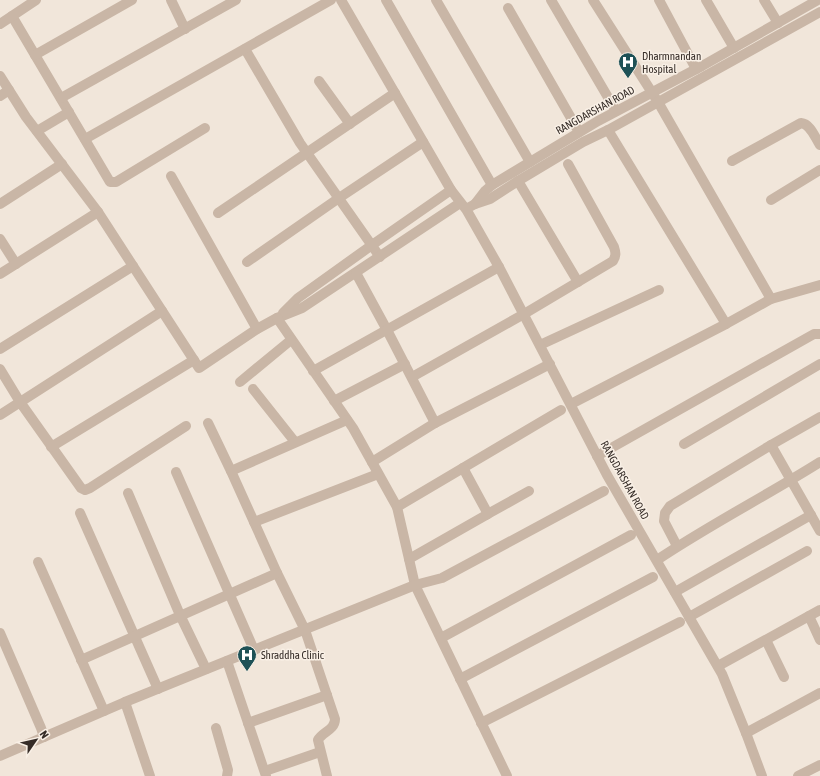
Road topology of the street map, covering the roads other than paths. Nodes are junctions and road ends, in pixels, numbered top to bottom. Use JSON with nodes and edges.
{"nodes":[{"id":1,"x":36,"y":0,"type":"edge"},
{"id":2,"x":132,"y":0,"type":"edge"},
{"id":3,"x":171,"y":0,"type":"edge"},
{"id":4,"x":236,"y":0,"type":"edge"},
{"id":5,"x":331,"y":0,"type":"edge"},
{"id":6,"x":341,"y":0,"type":"edge"},
{"id":7,"x":386,"y":0,"type":"edge"},
{"id":8,"x":436,"y":0,"type":"edge"},
{"id":9,"x":551,"y":0,"type":"edge"},
{"id":10,"x":593,"y":0,"type":"edge"},
{"id":11,"x":659,"y":0,"type":"edge"},
{"id":12,"x":706,"y":0,"type":"edge"},
{"id":13,"x":764,"y":0,"type":"edge"},
{"id":14,"x":818,"y":0,"type":"edge"},
{"id":15,"x":508,"y":8,"type":"dead end"},
{"id":16,"x":820,"y":12,"type":"edge"},
{"id":17,"x":12,"y":16,"type":"junction"},
{"id":18,"x":778,"y":23,"type":"junction"},
{"id":19,"x":0,"y":24,"type":"edge"},
{"id":20,"x":186,"y":28,"type":"junction"},
{"id":21,"x":734,"y":48,"type":"junction"},
{"id":22,"x":245,"y":49,"type":"junction"},
{"id":23,"x":35,"y":54,"type":"junction"},
{"id":24,"x":696,"y":69,"type":"junction"},
{"id":25,"x":0,"y":76,"type":"edge"},
{"id":26,"x":319,"y":81,"type":"dead end"},
{"id":27,"x":9,"y":90,"type":"junction"},
{"id":28,"x":652,"y":92,"type":"junction"},
{"id":29,"x":395,"y":93,"type":"junction"},
{"id":30,"x":0,"y":96,"type":"edge"},
{"id":31,"x":61,"y":98,"type":"junction"},
{"id":32,"x":658,"y":102,"type":"junction"},
{"id":33,"x":616,"y":111,"type":"junction"},
{"id":34,"x":69,"y":112,"type":"junction"},
{"id":35,"x":350,"y":124,"type":"junction"},
{"id":36,"x":205,"y":128,"type":"dead end"},
{"id":37,"x":608,"y":130,"type":"junction"},
{"id":38,"x":37,"y":131,"type":"junction"},
{"id":39,"x":579,"y":132,"type":"junction"},
{"id":40,"x":85,"y":139,"type":"junction"},
{"id":41,"x":423,"y":142,"type":"junction"},
{"id":42,"x":820,"y":145,"type":"edge"},
{"id":43,"x":306,"y":153,"type":"junction"},
{"id":44,"x":732,"y":161,"type":"dead end"},
{"id":45,"x":530,"y":162,"type":"junction"},
{"id":46,"x":62,"y":164,"type":"junction"},
{"id":47,"x":568,"y":164,"type":"dead end"},
{"id":48,"x":820,"y":170,"type":"edge"},
{"id":49,"x":171,"y":176,"type":"dead end"},
{"id":50,"x":518,"y":181,"type":"junction"},
{"id":51,"x":492,"y":185,"type":"junction"},
{"id":52,"x":451,"y":190,"type":"junction"},
{"id":53,"x":339,"y":198,"type":"junction"},
{"id":54,"x":771,"y":200,"type":"dead end"},
{"id":55,"x":0,"y":204,"type":"edge"},
{"id":56,"x":475,"y":204,"type":"junction"},
{"id":57,"x":463,"y":206,"type":"junction"},
{"id":58,"x":98,"y":212,"type":"junction"},
{"id":59,"x":218,"y":213,"type":"dead end"},
{"id":60,"x":0,"y":239,"type":"edge"},
{"id":61,"x":372,"y":245,"type":"junction"},
{"id":62,"x":380,"y":257,"type":"junction"},
{"id":63,"x":246,"y":262,"type":"dead end"},
{"id":64,"x":16,"y":264,"type":"junction"},
{"id":65,"x":133,"y":266,"type":"junction"},
{"id":66,"x":499,"y":267,"type":"junction"},
{"id":67,"x":356,"y":273,"type":"junction"},
{"id":68,"x":0,"y":274,"type":"edge"},
{"id":69,"x":578,"y":282,"type":"junction"},
{"id":70,"x":820,"y":285,"type":"edge"},
{"id":71,"x":659,"y":290,"type":"dead end"},
{"id":72,"x":771,"y":299,"type":"junction"},
{"id":73,"x":162,"y":311,"type":"junction"},
{"id":74,"x":524,"y":314,"type":"junction"},
{"id":75,"x":277,"y":318,"type":"junction"},
{"id":76,"x":726,"y":324,"type":"junction"},
{"id":77,"x":257,"y":329,"type":"junction"},
{"id":78,"x":387,"y":330,"type":"junction"},
{"id":79,"x":820,"y":334,"type":"edge"},
{"id":80,"x":291,"y":340,"type":"junction"},
{"id":81,"x":540,"y":346,"type":"junction"},
{"id":82,"x":0,"y":349,"type":"edge"},
{"id":83,"x":194,"y":360,"type":"junction"},
{"id":84,"x":405,"y":364,"type":"junction"},
{"id":85,"x":550,"y":364,"type":"junction"},
{"id":86,"x":820,"y":364,"type":"edge"},
{"id":87,"x":0,"y":370,"type":"edge"},
{"id":88,"x":313,"y":371,"type":"junction"},
{"id":89,"x":412,"y":377,"type":"junction"},
{"id":90,"x":240,"y":382,"type":"dead end"},
{"id":91,"x":253,"y":389,"type":"dead end"},
{"id":92,"x":334,"y":401,"type":"junction"},
{"id":93,"x":20,"y":402,"type":"junction"},
{"id":94,"x":571,"y":404,"type":"junction"},
{"id":95,"x":561,"y":410,"type":"dead end"},
{"id":96,"x":0,"y":415,"type":"edge"},
{"id":97,"x":820,"y":417,"type":"edge"},
{"id":98,"x":347,"y":420,"type":"junction"},
{"id":99,"x":436,"y":423,"type":"junction"},
{"id":100,"x":208,"y":424,"type":"dead end"},
{"id":101,"x":186,"y":426,"type":"dead end"},
{"id":102,"x":295,"y":442,"type":"junction"},
{"id":103,"x":684,"y":444,"type":"dead end"},
{"id":104,"x":771,"y":446,"type":"junction"},
{"id":105,"x":51,"y":447,"type":"junction"},
{"id":106,"x":597,"y":456,"type":"junction"},
{"id":107,"x":372,"y":462,"type":"junction"},
{"id":108,"x":820,"y":462,"type":"edge"},
{"id":109,"x":463,"y":468,"type":"junction"},
{"id":110,"x":231,"y":470,"type":"junction"},
{"id":111,"x":176,"y":472,"type":"dead end"},
{"id":112,"x":378,"y":474,"type":"junction"},
{"id":113,"x":791,"y":481,"type":"junction"},
{"id":114,"x":529,"y":491,"type":"dead end"},
{"id":115,"x":604,"y":491,"type":"dead end"},
{"id":116,"x":128,"y":493,"type":"dead end"},
{"id":117,"x":397,"y":507,"type":"junction"},
{"id":118,"x":80,"y":513,"type":"dead end"},
{"id":119,"x":486,"y":515,"type":"junction"},
{"id":120,"x":811,"y":515,"type":"junction"},
{"id":121,"x":254,"y":522,"type":"junction"},
{"id":122,"x":820,"y":531,"type":"edge"},
{"id":123,"x":631,"y":536,"type":"dead end"},
{"id":124,"x":677,"y":546,"type":"junction"},
{"id":125,"x":807,"y":551,"type":"dead end"},
{"id":126,"x":409,"y":559,"type":"junction"},
{"id":127,"x":657,"y":560,"type":"junction"},
{"id":128,"x":38,"y":562,"type":"dead end"},
{"id":129,"x":277,"y":573,"type":"junction"},
{"id":130,"x":653,"y":576,"type":"dead end"},
{"id":131,"x":415,"y":585,"type":"junction"},
{"id":132,"x":675,"y":592,"type":"junction"},
{"id":133,"x":230,"y":594,"type":"junction"},
{"id":134,"x":820,"y":610,"type":"edge"},
{"id":135,"x":180,"y":615,"type":"junction"},
{"id":136,"x":809,"y":616,"type":"junction"},
{"id":137,"x":689,"y":617,"type":"junction"},
{"id":138,"x":680,"y":622,"type":"dead end"},
{"id":139,"x":305,"y":630,"type":"junction"},
{"id":140,"x":0,"y":632,"type":"edge"},
{"id":141,"x":134,"y":636,"type":"junction"},
{"id":142,"x":441,"y":638,"type":"junction"},
{"id":143,"x":766,"y":640,"type":"junction"},
{"id":144,"x":820,"y":640,"type":"edge"},
{"id":145,"x":254,"y":650,"type":"junction"},
{"id":146,"x":81,"y":660,"type":"junction"},
{"id":147,"x":227,"y":661,"type":"junction"},
{"id":148,"x":718,"y":666,"type":"junction"},
{"id":149,"x":206,"y":669,"type":"junction"},
{"id":150,"x":784,"y":677,"type":"dead end"},
{"id":151,"x":460,"y":679,"type":"junction"},
{"id":152,"x":158,"y":689,"type":"junction"},
{"id":153,"x":820,"y":693,"type":"edge"},
{"id":154,"x":327,"y":695,"type":"junction"},
{"id":155,"x":125,"y":702,"type":"junction"},
{"id":156,"x":104,"y":711,"type":"junction"},
{"id":157,"x":481,"y":722,"type":"junction"},
{"id":158,"x":248,"y":723,"type":"junction"},
{"id":159,"x":216,"y":728,"type":"dead end"},
{"id":160,"x":746,"y":733,"type":"junction"},
{"id":161,"x":44,"y":737,"type":"junction"},
{"id":162,"x":320,"y":752,"type":"junction"},
{"id":163,"x":0,"y":756,"type":"edge"},
{"id":164,"x":820,"y":764,"type":"edge"},
{"id":165,"x":266,"y":774,"type":"edge"},
{"id":166,"x":150,"y":776,"type":"edge"},
{"id":167,"x":227,"y":776,"type":"edge"},
{"id":168,"x":327,"y":776,"type":"edge"},
{"id":169,"x":507,"y":776,"type":"edge"},
{"id":170,"x":762,"y":776,"type":"edge"},
{"id":171,"x":798,"y":776,"type":"edge"}],
"edges":[{"from":1,"to":17,"type":"street"},
{"from":2,"to":23,"type":"street"},
{"from":3,"to":20,"type":"street"},
{"from":4,"to":20,"type":"street"},
{"from":5,"to":22,"type":"street"},
{"from":6,"to":29,"type":"street"},
{"from":7,"to":51,"type":"street"},
{"from":8,"to":45,"type":"street"},
{"from":9,"to":33,"type":"street"},
{"from":10,"to":28,"type":"street"},
{"from":11,"to":24,"type":"street"},
{"from":12,"to":21,"type":"street"},
{"from":13,"to":18,"type":"street"},
{"from":14,"to":18,"type":"street","name":"RANGDARSHAN ROAD"},
{"from":15,"to":39,"type":"street"},
{"from":16,"to":32,"type":"street","name":"RANGDARSHAN ROAD"},
{"from":17,"to":19,"type":"street"},
{"from":17,"to":23,"type":"street"},
{"from":18,"to":21,"type":"street","name":"RANGDARSHAN ROAD"},
{"from":20,"to":31,"type":"street"},
{"from":21,"to":24,"type":"street","name":"RANGDARSHAN ROAD"},
{"from":22,"to":40,"type":"street"},
{"from":22,"to":43,"type":"street"},
{"from":23,"to":31,"type":"street"},
{"from":24,"to":28,"type":"street","name":"RANGDARSHAN ROAD"},
{"from":25,"to":27,"type":"street"},
{"from":26,"to":35,"type":"street"},
{"from":27,"to":30,"type":"street"},
{"from":27,"to":38,"type":"street"},
{"from":28,"to":32,"type":"street"},
{"from":28,"to":33,"type":"street","name":"RANGDARSHAN ROAD"},
{"from":29,"to":35,"type":"street"},
{"from":29,"to":41,"type":"street"},
{"from":31,"to":34,"type":"street"},
{"from":32,"to":37,"type":"street","name":"RANGDARSHAN ROAD"},
{"from":32,"to":72,"type":"street"},
{"from":33,"to":39,"type":"street","name":"RANGDARSHAN ROAD"},
{"from":34,"to":38,"type":"street"},
{"from":34,"to":40,"type":"street"},
{"from":35,"to":43,"type":"street"},
{"from":36,"to":40,"type":"street"},
{"from":37,"to":50,"type":"street","name":"RANGDARSHAN ROAD"},
{"from":37,"to":76,"type":"street"},
{"from":38,"to":46,"type":"street"},
{"from":39,"to":45,"type":"street","name":"RANGDARSHAN ROAD"},
{"from":41,"to":52,"type":"street"},
{"from":41,"to":53,"type":"street"},
{"from":42,"to":44,"type":"street"},
{"from":43,"to":53,"type":"street"},
{"from":43,"to":59,"type":"street"},
{"from":45,"to":51,"type":"street","name":"RANGDARSHAN ROAD"},
{"from":46,"to":55,"type":"street"},
{"from":46,"to":58,"type":"street"},
{"from":47,"to":69,"type":"street"},
{"from":48,"to":54,"type":"street"},
{"from":49,"to":77,"type":"street"},
{"from":50,"to":56,"type":"street","name":"RANGDARSHAN ROAD"},
{"from":50,"to":69,"type":"street"},
{"from":51,"to":56,"type":"street","name":"RANGDARSHAN ROAD"},
{"from":52,"to":57,"type":"street"},
{"from":52,"to":61,"type":"street"},
{"from":53,"to":61,"type":"street"},
{"from":53,"to":63,"type":"street"},
{"from":56,"to":57,"type":"street","name":"RANGDARSHAN ROAD"},
{"from":57,"to":62,"type":"street"},
{"from":57,"to":66,"type":"street","name":"RANGDARSHAN ROAD"},
{"from":58,"to":64,"type":"street"},
{"from":58,"to":65,"type":"street"},
{"from":60,"to":64,"type":"street"},
{"from":61,"to":62,"type":"street"},
{"from":61,"to":75,"type":"street"},
{"from":62,"to":67,"type":"street"},
{"from":64,"to":68,"type":"street"},
{"from":65,"to":73,"type":"street"},
{"from":65,"to":82,"type":"street"},
{"from":66,"to":74,"type":"street","name":"RANGDARSHAN ROAD"},
{"from":66,"to":78,"type":"street"},
{"from":67,"to":75,"type":"street"},
{"from":67,"to":78,"type":"street"},
{"from":69,"to":74,"type":"street"},
{"from":70,"to":72,"type":"street"},
{"from":71,"to":81,"type":"street"},
{"from":72,"to":76,"type":"street"},
{"from":73,"to":83,"type":"street"},
{"from":73,"to":93,"type":"street"},
{"from":74,"to":81,"type":"street","name":"RANGDARSHAN ROAD"},
{"from":74,"to":89,"type":"street"},
{"from":75,"to":77,"type":"street"},
{"from":75,"to":80,"type":"street"},
{"from":76,"to":94,"type":"street"},
{"from":77,"to":83,"type":"street"},
{"from":78,"to":84,"type":"street"},
{"from":78,"to":88,"type":"street"},
{"from":79,"to":106,"type":"street"},
{"from":80,"to":88,"type":"street"},
{"from":80,"to":90,"type":"street"},
{"from":81,"to":85,"type":"street","name":"RANGDARSHAN ROAD"},
{"from":83,"to":105,"type":"street"},
{"from":84,"to":89,"type":"street"},
{"from":84,"to":92,"type":"street"},
{"from":85,"to":94,"type":"street","name":"RANGDARSHAN ROAD"},
{"from":85,"to":99,"type":"street"},
{"from":86,"to":103,"type":"street"},
{"from":87,"to":93,"type":"street"},
{"from":88,"to":92,"type":"street"},
{"from":89,"to":99,"type":"street"},
{"from":91,"to":102,"type":"street"},
{"from":92,"to":98,"type":"street"},
{"from":93,"to":96,"type":"street"},
{"from":93,"to":105,"type":"street"},
{"from":94,"to":106,"type":"street","name":"RANGDARSHAN ROAD"},
{"from":95,"to":109,"type":"street"},
{"from":97,"to":104,"type":"street"},
{"from":98,"to":102,"type":"street"},
{"from":98,"to":107,"type":"street"},
{"from":99,"to":107,"type":"street"},
{"from":100,"to":110,"type":"street"},
{"from":101,"to":105,"type":"street"},
{"from":102,"to":110,"type":"street"},
{"from":104,"to":113,"type":"street"},
{"from":104,"to":124,"type":"street"},
{"from":106,"to":127,"type":"street","name":"RANGDARSHAN ROAD"},
{"from":107,"to":112,"type":"street"},
{"from":108,"to":113,"type":"street"},
{"from":109,"to":117,"type":"street"},
{"from":109,"to":119,"type":"street"},
{"from":110,"to":121,"type":"street"},
{"from":111,"to":133,"type":"street"},
{"from":112,"to":117,"type":"street"},
{"from":112,"to":121,"type":"street"},
{"from":113,"to":120,"type":"street"},
{"from":113,"to":124,"type":"street"},
{"from":114,"to":119,"type":"street"},
{"from":115,"to":131,"type":"street"},
{"from":116,"to":135,"type":"street"},
{"from":117,"to":126,"type":"street"},
{"from":118,"to":141,"type":"street"},
{"from":119,"to":126,"type":"street"},
{"from":120,"to":122,"type":"street"},
{"from":120,"to":132,"type":"street"},
{"from":121,"to":129,"type":"street"},
{"from":123,"to":142,"type":"street"},
{"from":124,"to":127,"type":"street"},
{"from":125,"to":137,"type":"street"},
{"from":126,"to":131,"type":"street"},
{"from":127,"to":132,"type":"street","name":"RANGDARSHAN ROAD"},
{"from":128,"to":146,"type":"street"},
{"from":129,"to":133,"type":"street"},
{"from":129,"to":139,"type":"street"},
{"from":130,"to":151,"type":"street"},
{"from":131,"to":139,"type":"street"},
{"from":131,"to":142,"type":"street"},
{"from":132,"to":137,"type":"street","name":"RANGDARSHAN ROAD"},
{"from":133,"to":135,"type":"street"},
{"from":133,"to":145,"type":"street"},
{"from":134,"to":136,"type":"street"},
{"from":135,"to":141,"type":"street"},
{"from":135,"to":149,"type":"street"},
{"from":136,"to":143,"type":"street"},
{"from":136,"to":144,"type":"street"},
{"from":137,"to":148,"type":"street","name":"RANGDARSHAN ROAD"},
{"from":138,"to":157,"type":"street"},
{"from":139,"to":145,"type":"street"},
{"from":139,"to":154,"type":"street"},
{"from":140,"to":161,"type":"street"},
{"from":141,"to":146,"type":"street"},
{"from":141,"to":152,"type":"street"},
{"from":142,"to":151,"type":"street"},
{"from":143,"to":148,"type":"street"},
{"from":143,"to":150,"type":"street"},
{"from":145,"to":147,"type":"street"},
{"from":146,"to":156,"type":"street"},
{"from":147,"to":149,"type":"street"},
{"from":147,"to":158,"type":"street"},
{"from":148,"to":160,"type":"street","name":"RANGDARSHAN ROAD"},
{"from":149,"to":152,"type":"street"},
{"from":151,"to":157,"type":"street"},
{"from":152,"to":155,"type":"street"},
{"from":153,"to":160,"type":"street"},
{"from":154,"to":158,"type":"street"},
{"from":154,"to":162,"type":"street"},
{"from":155,"to":156,"type":"street"},
{"from":155,"to":166,"type":"street"},
{"from":156,"to":161,"type":"street"},
{"from":157,"to":169,"type":"street"},
{"from":158,"to":165,"type":"street"},
{"from":159,"to":167,"type":"street"},
{"from":160,"to":170,"type":"street","name":"RANGDARSHAN ROAD"},
{"from":161,"to":163,"type":"street"},
{"from":162,"to":165,"type":"street"},
{"from":162,"to":168,"type":"street"},
{"from":164,"to":171,"type":"street"}]}
